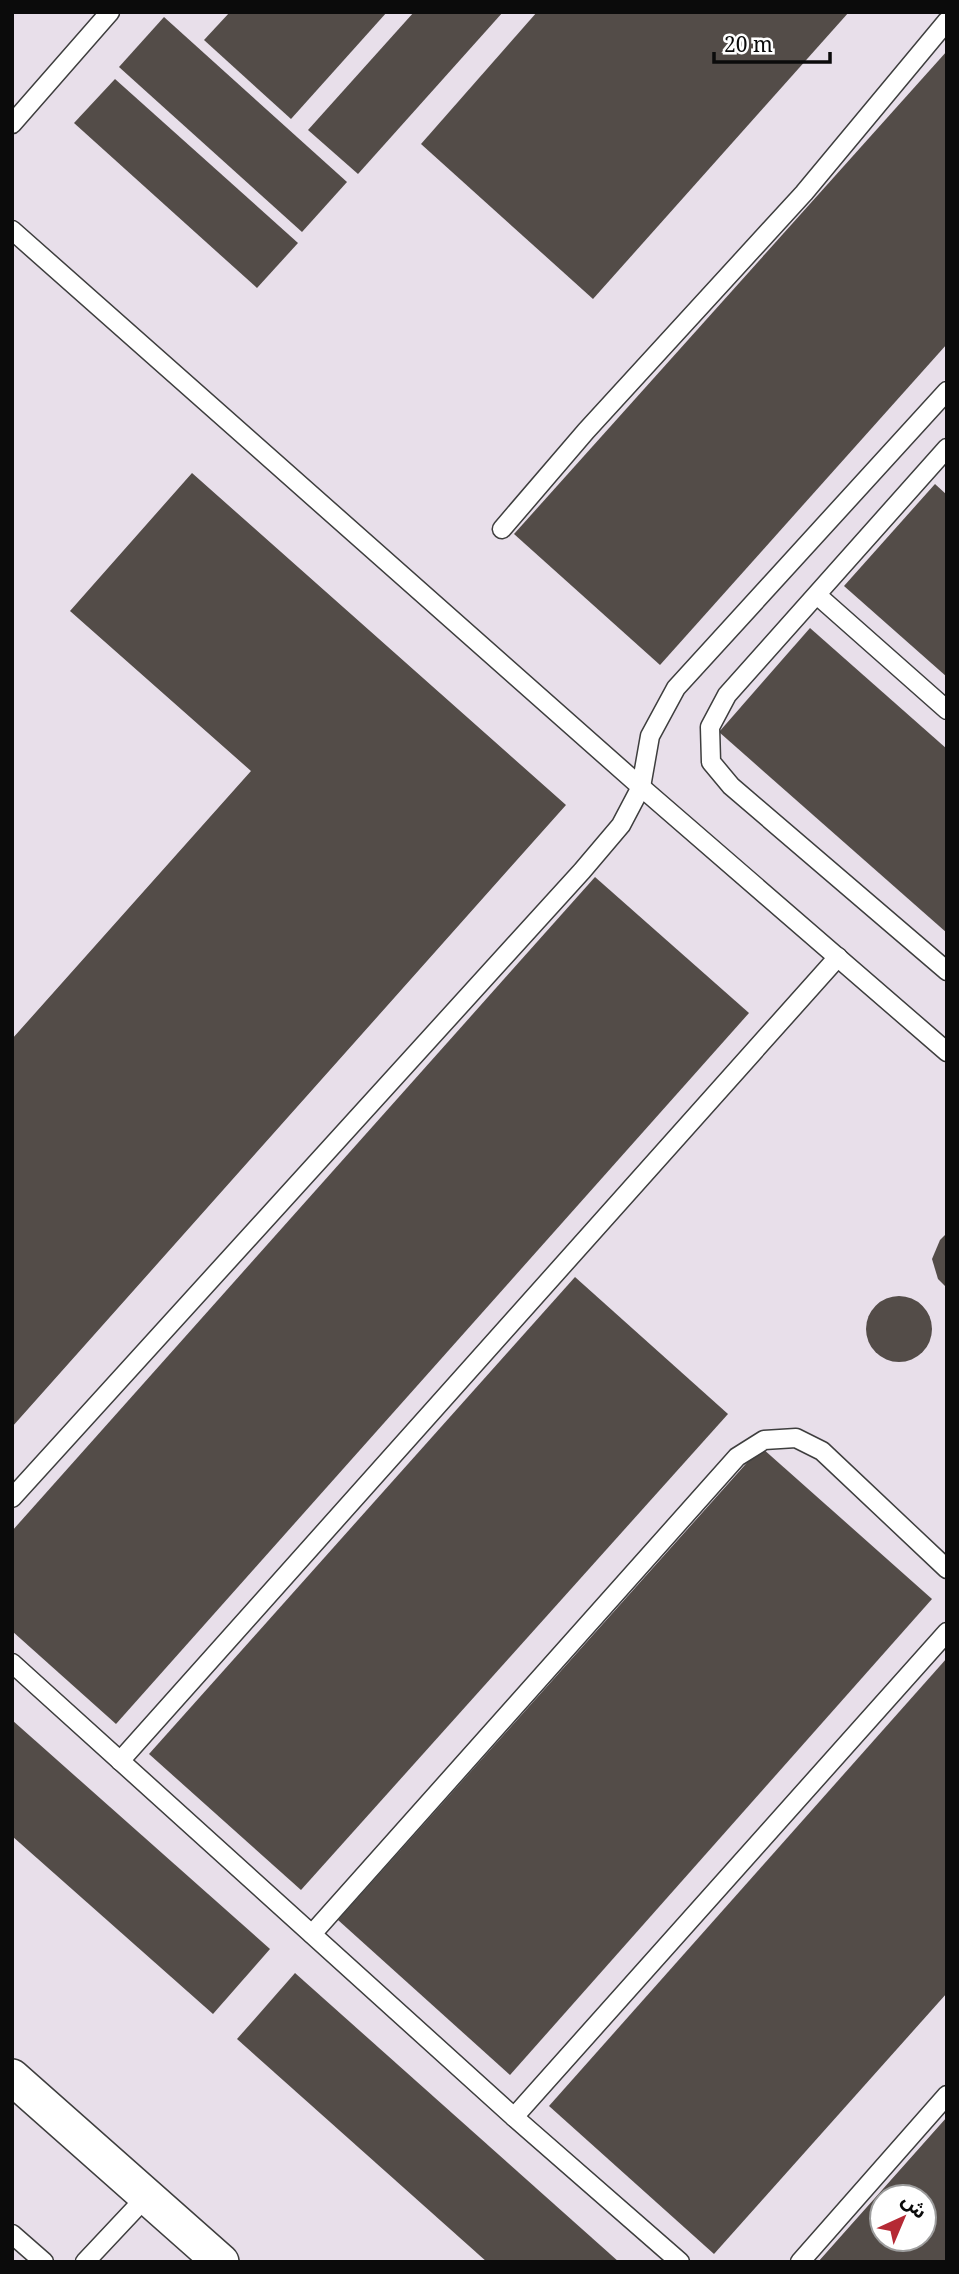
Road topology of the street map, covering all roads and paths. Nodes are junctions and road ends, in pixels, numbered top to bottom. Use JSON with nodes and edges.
{"nodes":[{"id":1,"x":110,"y":12,"type":"edge"},
{"id":2,"x":947,"y":21,"type":"edge"},
{"id":3,"x":12,"y":124,"type":"edge"},
{"id":4,"x":12,"y":230,"type":"edge"},
{"id":5,"x":947,"y":391,"type":"edge"},
{"id":6,"x":946,"y":451,"type":"edge"},
{"id":7,"x":502,"y":529,"type":"dead end"},
{"id":8,"x":817,"y":595,"type":"junction"},
{"id":9,"x":947,"y":710,"type":"edge"},
{"id":10,"x":641,"y":787,"type":"junction"},
{"id":11,"x":838,"y":957,"type":"junction"},
{"id":12,"x":947,"y":971,"type":"edge"},
{"id":13,"x":947,"y":1052,"type":"edge"},
{"id":14,"x":12,"y":1498,"type":"edge"},
{"id":15,"x":947,"y":1569,"type":"edge"},
{"id":16,"x":947,"y":1632,"type":"edge"},
{"id":17,"x":12,"y":1663,"type":"edge"},
{"id":18,"x":120,"y":1761,"type":"junction"},
{"id":19,"x":312,"y":1934,"type":"junction"},
{"id":20,"x":12,"y":2077,"type":"edge"},
{"id":21,"x":947,"y":2095,"type":"edge"},
{"id":22,"x":514,"y":2117,"type":"junction"},
{"id":23,"x":147,"y":2196,"type":"junction"},
{"id":24,"x":12,"y":2234,"type":"edge"},
{"id":25,"x":44,"y":2262,"type":"edge"},
{"id":26,"x":85,"y":2262,"type":"edge"},
{"id":27,"x":221,"y":2262,"type":"edge"},
{"id":28,"x":680,"y":2262,"type":"edge"},
{"id":29,"x":800,"y":2262,"type":"edge"}],
"edges":[{"from":1,"to":3,"type":"lane"},
{"from":2,"to":7,"type":"lane"},
{"from":4,"to":10,"type":"lane"},
{"from":5,"to":10,"type":"lane"},
{"from":6,"to":8,"type":"lane"},
{"from":8,"to":9,"type":"lane"},
{"from":8,"to":12,"type":"lane"},
{"from":10,"to":11,"type":"lane"},
{"from":10,"to":14,"type":"lane"},
{"from":11,"to":13,"type":"lane"},
{"from":11,"to":18,"type":"lane"},
{"from":15,"to":19,"type":"lane"},
{"from":16,"to":22,"type":"lane"},
{"from":17,"to":18,"type":"lane"},
{"from":18,"to":19,"type":"lane"},
{"from":19,"to":22,"type":"lane"},
{"from":20,"to":23,"type":"street"},
{"from":21,"to":29,"type":"lane"},
{"from":22,"to":28,"type":"lane"},
{"from":23,"to":26,"type":"lane"},
{"from":23,"to":27,"type":"street"},
{"from":24,"to":25,"type":"lane"}]}
